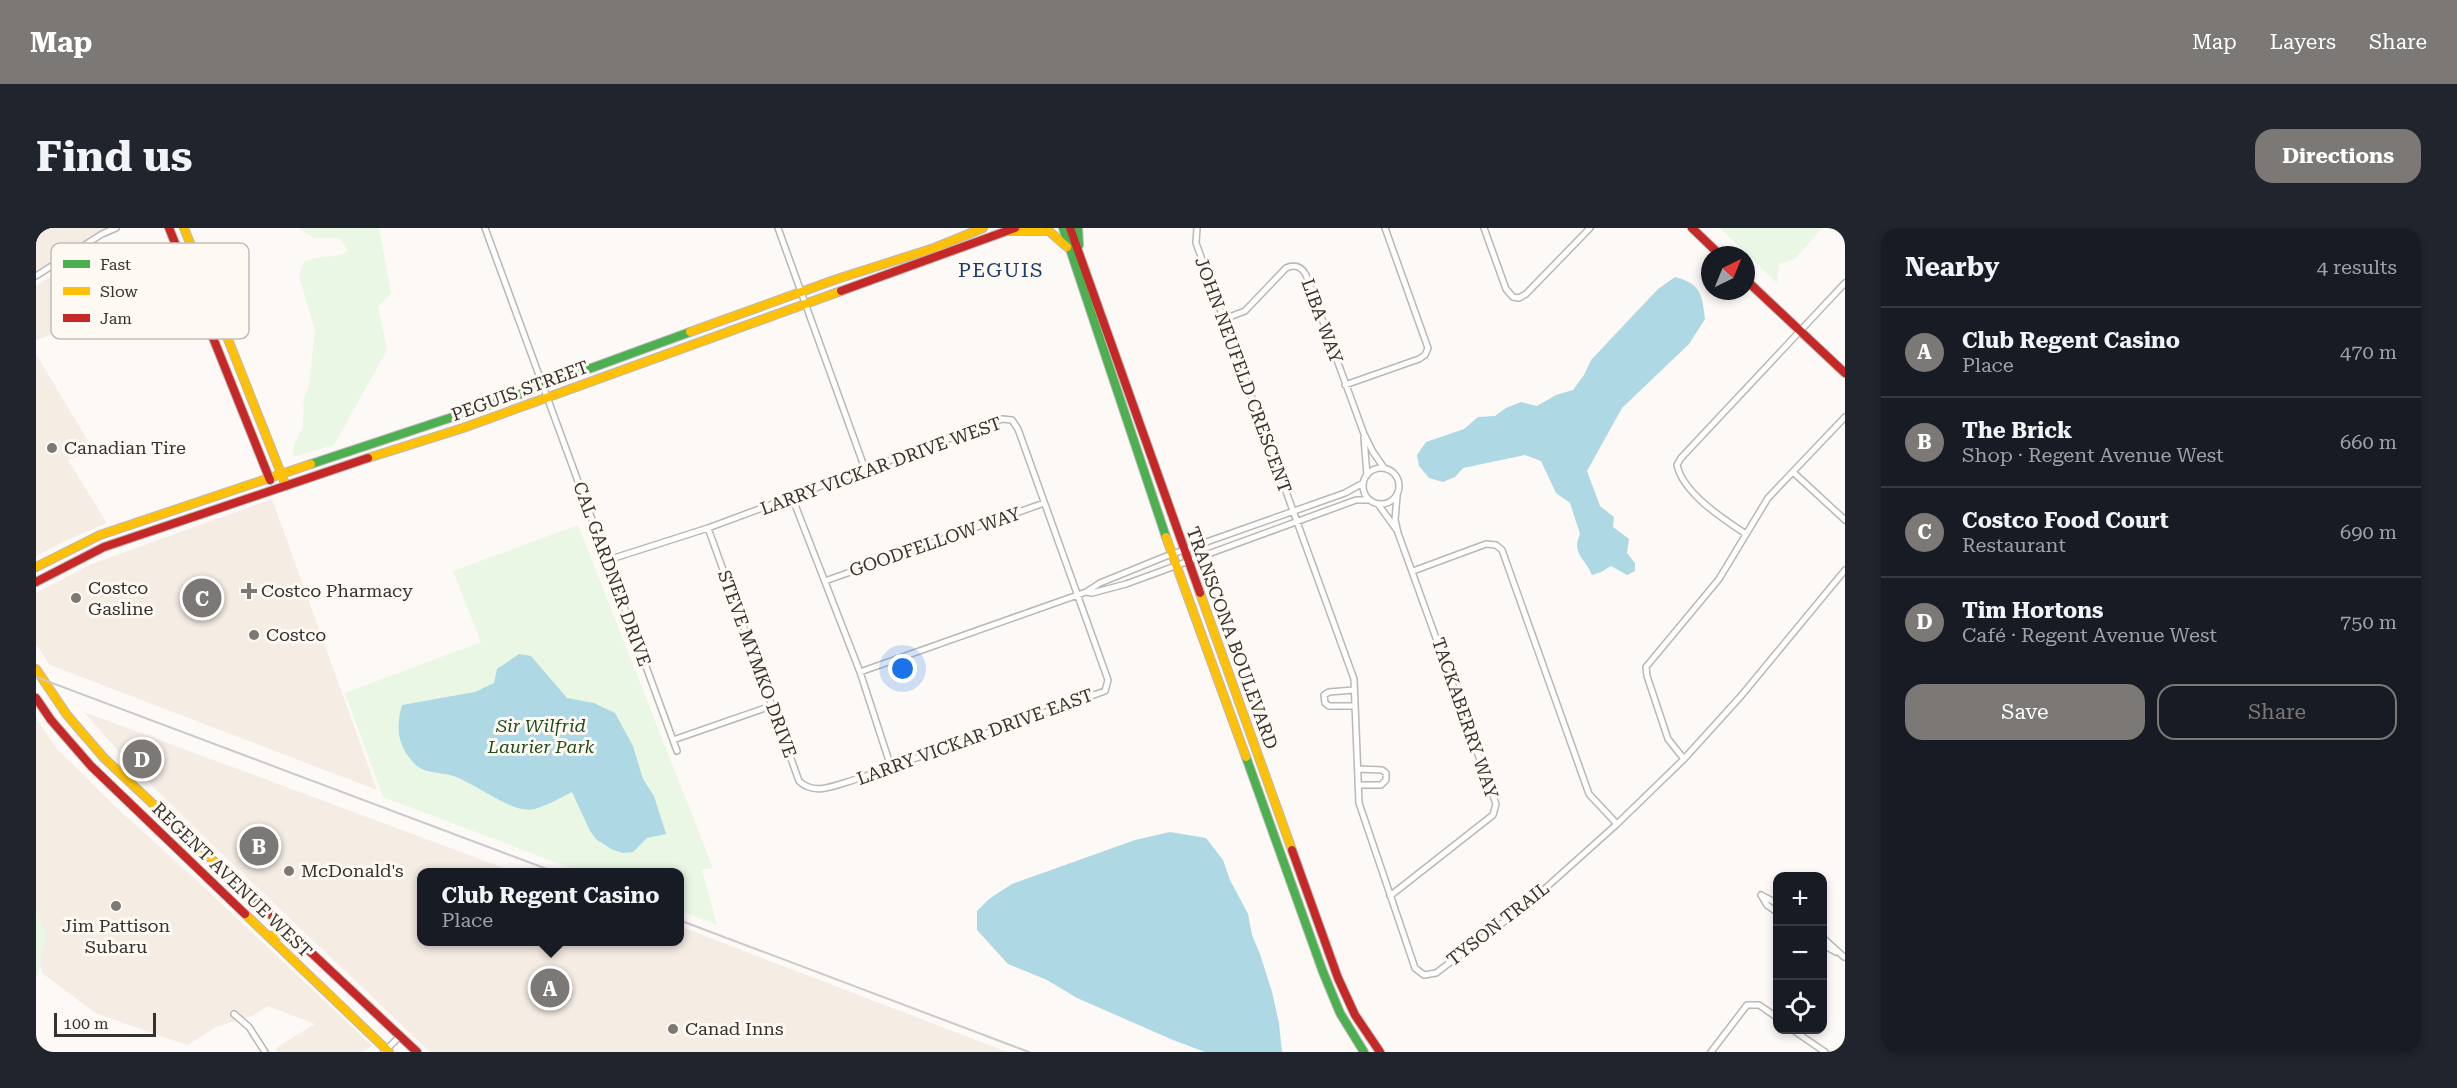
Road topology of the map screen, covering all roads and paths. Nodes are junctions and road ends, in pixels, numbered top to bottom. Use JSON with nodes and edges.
{"nodes":[{"id":1,"x":116,"y":228,"type":"edge"},
{"id":2,"x":168,"y":228,"type":"edge"},
{"id":3,"x":184,"y":228,"type":"edge"},
{"id":4,"x":485,"y":228,"type":"edge"},
{"id":5,"x":778,"y":228,"type":"edge"},
{"id":6,"x":983,"y":228,"type":"edge"},
{"id":7,"x":1063,"y":228,"type":"edge"},
{"id":8,"x":1070,"y":228,"type":"edge"},
{"id":9,"x":1078,"y":228,"type":"edge"},
{"id":10,"x":1197,"y":228,"type":"edge"},
{"id":11,"x":1385,"y":228,"type":"edge"},
{"id":12,"x":1485,"y":228,"type":"edge"},
{"id":13,"x":1590,"y":228,"type":"edge"},
{"id":14,"x":1692,"y":228,"type":"edge"},
{"id":15,"x":1011,"y":229,"type":"edge"},
{"id":16,"x":88,"y":243,"type":"edge"},
{"id":17,"x":174,"y":243,"type":"edge"},
{"id":18,"x":190,"y":243,"type":"edge"},
{"id":19,"x":1711,"y":246,"type":"edge"},
{"id":20,"x":1070,"y":250,"type":"junction"},
{"id":21,"x":1079,"y":256,"type":"junction"},
{"id":22,"x":51,"y":266,"type":"edge"},
{"id":23,"x":36,"y":276,"type":"edge"},
{"id":24,"x":1845,"y":283,"type":"edge"},
{"id":25,"x":1755,"y":289,"type":"edge"},
{"id":26,"x":801,"y":293,"type":"junction"},
{"id":27,"x":806,"y":305,"type":"junction"},
{"id":28,"x":1224,"y":319,"type":"junction"},
{"id":29,"x":1800,"y":332,"type":"junction"},
{"id":30,"x":213,"y":339,"type":"edge"},
{"id":31,"x":228,"y":339,"type":"edge"},
{"id":32,"x":1845,"y":373,"type":"edge"},
{"id":33,"x":1346,"y":385,"type":"junction"},
{"id":34,"x":542,"y":386,"type":"junction"},
{"id":35,"x":546,"y":398,"type":"junction"},
{"id":36,"x":1845,"y":417,"type":"edge"},
{"id":37,"x":1364,"y":434,"type":"junction"},
{"id":38,"x":1384,"y":468,"type":"junction"},
{"id":39,"x":864,"y":469,"type":"junction"},
{"id":40,"x":1793,"y":472,"type":"junction"},
{"id":41,"x":281,"y":474,"type":"junction"},
{"id":42,"x":1367,"y":475,"type":"junction"},
{"id":43,"x":269,"y":477,"type":"junction"},
{"id":44,"x":1363,"y":483,"type":"junction"},
{"id":45,"x":286,"y":486,"type":"junction"},
{"id":46,"x":273,"y":489,"type":"junction"},
{"id":47,"x":1397,"y":496,"type":"junction"},
{"id":48,"x":792,"y":497,"type":"junction"},
{"id":49,"x":1370,"y":500,"type":"junction"},
{"id":50,"x":1044,"y":503,"type":"junction"},
{"id":51,"x":1378,"y":504,"type":"junction"},
{"id":52,"x":1292,"y":513,"type":"junction"},
{"id":53,"x":1845,"y":519,"type":"edge"},
{"id":54,"x":1295,"y":522,"type":"junction"},
{"id":55,"x":708,"y":528,"type":"junction"},
{"id":56,"x":1398,"y":533,"type":"junction"},
{"id":57,"x":1746,"y":534,"type":"junction"},
{"id":58,"x":1184,"y":549,"type":"junction"},
{"id":59,"x":1172,"y":554,"type":"junction"},
{"id":60,"x":608,"y":560,"type":"junction"},
{"id":61,"x":1189,"y":562,"type":"junction"},
{"id":62,"x":36,"y":567,"type":"edge"},
{"id":63,"x":1177,"y":567,"type":"junction"},
{"id":64,"x":1845,"y":570,"type":"edge"},
{"id":65,"x":1413,"y":571,"type":"junction"},
{"id":66,"x":825,"y":581,"type":"junction"},
{"id":67,"x":36,"y":582,"type":"edge"},
{"id":68,"x":1086,"y":592,"type":"junction"},
{"id":69,"x":1078,"y":594,"type":"junction"},
{"id":70,"x":36,"y":669,"type":"edge"},
{"id":71,"x":860,"y":672,"type":"junction"},
{"id":72,"x":1354,"y":690,"type":"junction"},
{"id":73,"x":36,"y":698,"type":"edge"},
{"id":74,"x":771,"y":706,"type":"junction"},
{"id":75,"x":1355,"y":706,"type":"junction"},
{"id":76,"x":673,"y":740,"type":"junction"},
{"id":77,"x":676,"y":751,"type":"dead end"},
{"id":78,"x":1684,"y":759,"type":"junction"},
{"id":79,"x":891,"y":767,"type":"junction"},
{"id":80,"x":1358,"y":769,"type":"junction"},
{"id":81,"x":1358,"y":785,"type":"junction"},
{"id":82,"x":816,"y":790,"type":"joint"},
{"id":83,"x":156,"y":806,"type":"junction"},
{"id":84,"x":146,"y":818,"type":"junction"},
{"id":85,"x":1617,"y":824,"type":"junction"},
{"id":86,"x":1390,"y":896,"type":"junction"},
{"id":87,"x":1773,"y":901,"type":"edge"},
{"id":88,"x":1773,"y":909,"type":"edge"},
{"id":89,"x":292,"y":934,"type":"junction"},
{"id":90,"x":268,"y":936,"type":"junction"},
{"id":91,"x":1827,"y":942,"type":"edge"},
{"id":92,"x":1827,"y":947,"type":"edge"},
{"id":93,"x":1844,"y":957,"type":"edge"},
{"id":94,"x":234,"y":1014,"type":"dead end"},
{"id":95,"x":1773,"y":1015,"type":"edge"},
{"id":96,"x":1800,"y":1034,"type":"edge"},
{"id":97,"x":400,"y":1036,"type":"junction"},
{"id":98,"x":36,"y":1050,"type":"edge"},
{"id":99,"x":387,"y":1051,"type":"edge"},
{"id":100,"x":42,"y":1052,"type":"edge"},
{"id":101,"x":265,"y":1052,"type":"edge"},
{"id":102,"x":417,"y":1052,"type":"edge"},
{"id":103,"x":1364,"y":1052,"type":"edge"},
{"id":104,"x":1380,"y":1052,"type":"edge"},
{"id":105,"x":1711,"y":1052,"type":"edge"},
{"id":106,"x":1825,"y":1052,"type":"edge"}],
"edges":[{"from":1,"to":16,"type":"street"},
{"from":2,"to":17,"type":"street"},
{"from":3,"to":18,"type":"street"},
{"from":4,"to":34,"type":"street","name":"CAL GARDNER DRIVE"},
{"from":5,"to":26,"type":"street"},
{"from":6,"to":26,"type":"street","name":"PEGUIS STREET"},
{"from":7,"to":20,"type":"street","name":"TRANSCONA BOULEVARD"},
{"from":8,"to":21,"type":"street","name":"TRANSCONA BOULEVARD"},
{"from":9,"to":21,"type":"street"},
{"from":10,"to":28,"type":"street","name":"JOHN NEUFELD CRESCENT"},
{"from":11,"to":33,"type":"street"},
{"from":12,"to":13,"type":"street"},
{"from":14,"to":19,"type":"street"},
{"from":15,"to":20,"type":"street"},
{"from":15,"to":27,"type":"street","name":"PEGUIS STREET"},
{"from":20,"to":59,"type":"street","name":"TRANSCONA BOULEVARD"},
{"from":21,"to":58,"type":"street","name":"TRANSCONA BOULEVARD"},
{"from":22,"to":23,"type":"street"},
{"from":24,"to":29,"type":"street"},
{"from":25,"to":29,"type":"street"},
{"from":26,"to":27,"type":"street"},
{"from":26,"to":34,"type":"street","name":"PEGUIS STREET"},
{"from":27,"to":35,"type":"street","name":"PEGUIS STREET"},
{"from":27,"to":39,"type":"street"},
{"from":28,"to":33,"type":"street","name":"LIBA WAY"},
{"from":28,"to":52,"type":"street","name":"JOHN NEUFELD CRESCENT"},
{"from":29,"to":32,"type":"street"},
{"from":29,"to":57,"type":"street"},
{"from":30,"to":43,"type":"street"},
{"from":31,"to":41,"type":"street"},
{"from":33,"to":37,"type":"street","name":"LIBA WAY"},
{"from":34,"to":35,"type":"street","name":"CAL GARDNER DRIVE"},
{"from":34,"to":41,"type":"street","name":"PEGUIS STREET"},
{"from":35,"to":45,"type":"street","name":"PEGUIS STREET"},
{"from":35,"to":60,"type":"street","name":"CAL GARDNER DRIVE"},
{"from":36,"to":40,"type":"street"},
{"from":37,"to":38,"type":"street","name":"LIBA WAY"},
{"from":37,"to":42,"type":"street","name":"LIBA WAY"},
{"from":38,"to":42,"type":"street"},
{"from":38,"to":47,"type":"street"},
{"from":39,"to":48,"type":"street","name":"LARRY VICKAR DRIVE WEST"},
{"from":39,"to":50,"type":"street","name":"LARRY VICKAR DRIVE WEST"},
{"from":40,"to":53,"type":"street"},
{"from":40,"to":57,"type":"street"},
{"from":41,"to":43,"type":"street","name":"PEGUIS STREET"},
{"from":41,"to":45,"type":"street"},
{"from":42,"to":44,"type":"street"},
{"from":43,"to":46,"type":"street"},
{"from":43,"to":62,"type":"street","name":"PEGUIS STREET"},
{"from":44,"to":49,"type":"street"},
{"from":44,"to":52,"type":"street"},
{"from":45,"to":46,"type":"street","name":"PEGUIS STREET"},
{"from":46,"to":67,"type":"street","name":"PEGUIS STREET"},
{"from":47,"to":51,"type":"street"},
{"from":47,"to":56,"type":"street"},
{"from":48,"to":55,"type":"street","name":"LARRY VICKAR DRIVE WEST"},
{"from":48,"to":66,"type":"street"},
{"from":49,"to":51,"type":"street"},
{"from":49,"to":54,"type":"street"},
{"from":50,"to":66,"type":"street","name":"GOODFELLOW WAY"},
{"from":50,"to":69,"type":"street","name":"LARRY VICKAR DRIVE WEST"},
{"from":51,"to":56,"type":"street"},
{"from":52,"to":54,"type":"street","name":"JOHN NEUFELD CRESCENT"},
{"from":52,"to":58,"type":"street"},
{"from":54,"to":61,"type":"street"},
{"from":54,"to":72,"type":"street","name":"TYSON TRAIL"},
{"from":55,"to":60,"type":"street","name":"LARRY VICKAR DRIVE WEST"},
{"from":55,"to":74,"type":"street","name":"STEVE MYMKO DRIVE"},
{"from":56,"to":65,"type":"street","name":"TACKABERRY WAY"},
{"from":57,"to":78,"type":"street"},
{"from":58,"to":59,"type":"street"},
{"from":58,"to":61,"type":"street","name":"TRANSCONA BOULEVARD"},
{"from":59,"to":63,"type":"street","name":"TRANSCONA BOULEVARD"},
{"from":59,"to":68,"type":"street"},
{"from":60,"to":76,"type":"street","name":"CAL GARDNER DRIVE"},
{"from":61,"to":63,"type":"street"},
{"from":61,"to":104,"type":"street","name":"TRANSCONA BOULEVARD"},
{"from":63,"to":68,"type":"street"},
{"from":63,"to":103,"type":"street","name":"TRANSCONA BOULEVARD"},
{"from":64,"to":78,"type":"street","name":"TYSON TRAIL"},
{"from":65,"to":85,"type":"street"},
{"from":65,"to":86,"type":"street","name":"TACKABERRY WAY"},
{"from":66,"to":71,"type":"street"},
{"from":68,"to":69,"type":"street"},
{"from":69,"to":71,"type":"street"},
{"from":69,"to":79,"type":"street","name":"LARRY VICKAR DRIVE EAST"},
{"from":70,"to":83,"type":"street","name":"REGENT AVENUE WEST"},
{"from":71,"to":79,"type":"street"},
{"from":72,"to":75,"type":"street","name":"TYSON TRAIL"},
{"from":72,"to":75,"type":"street"},
{"from":73,"to":84,"type":"street","name":"REGENT AVENUE WEST"},
{"from":74,"to":76,"type":"street"},
{"from":74,"to":82,"type":"street","name":"STEVE MYMKO DRIVE"},
{"from":75,"to":80,"type":"street","name":"TYSON TRAIL"},
{"from":76,"to":77,"type":"street","name":"CAL GARDNER DRIVE"},
{"from":78,"to":85,"type":"street","name":"TYSON TRAIL"},
{"from":79,"to":82,"type":"street","name":"LARRY VICKAR DRIVE EAST"},
{"from":80,"to":81,"type":"street","name":"TYSON TRAIL"},
{"from":80,"to":81,"type":"street"},
{"from":81,"to":86,"type":"street","name":"TYSON TRAIL"},
{"from":83,"to":84,"type":"street"},
{"from":83,"to":89,"type":"street","name":"REGENT AVENUE WEST"},
{"from":84,"to":90,"type":"street","name":"REGENT AVENUE WEST"},
{"from":85,"to":86,"type":"street","name":"TYSON TRAIL"},
{"from":87,"to":88,"type":"street"},
{"from":89,"to":90,"type":"street"},
{"from":89,"to":97,"type":"street","name":"REGENT AVENUE WEST"},
{"from":90,"to":99,"type":"street","name":"REGENT AVENUE WEST"},
{"from":91,"to":93,"type":"street"},
{"from":92,"to":93,"type":"street"},
{"from":94,"to":101,"type":"street"},
{"from":95,"to":105,"type":"street"},
{"from":96,"to":106,"type":"street"},
{"from":97,"to":99,"type":"street"},
{"from":97,"to":102,"type":"street","name":"REGENT AVENUE WEST"},
{"from":98,"to":100,"type":"street"}]}
